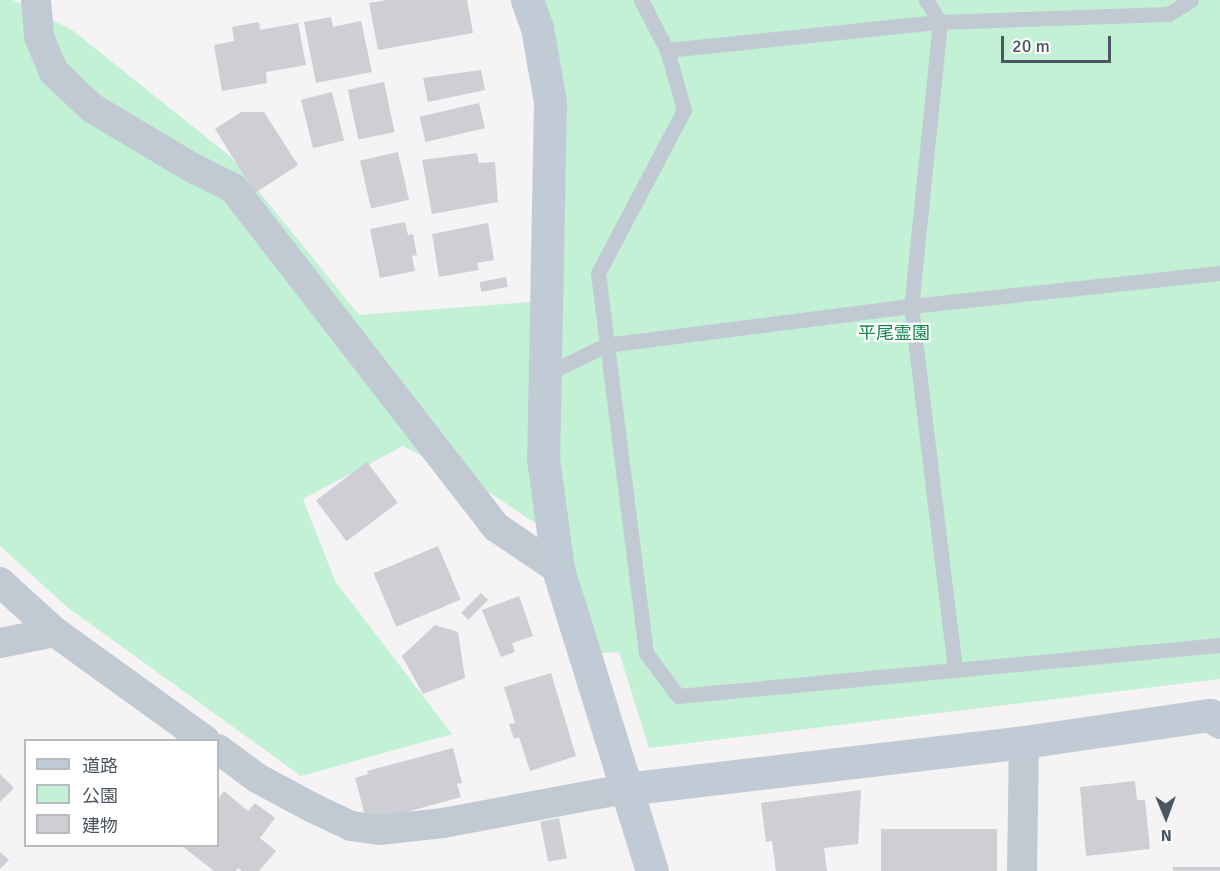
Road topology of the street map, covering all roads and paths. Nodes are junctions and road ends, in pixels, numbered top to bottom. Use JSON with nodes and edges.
{"nodes":[{"id":1,"x":36,"y":0,"type":"edge"},
{"id":2,"x":527,"y":0,"type":"edge"},
{"id":3,"x":641,"y":0,"type":"edge"},
{"id":4,"x":926,"y":0,"type":"edge"},
{"id":5,"x":1191,"y":0,"type":"edge"},
{"id":6,"x":940,"y":22,"type":"junction"},
{"id":7,"x":667,"y":50,"type":"junction"},
{"id":8,"x":1220,"y":273,"type":"edge"},
{"id":9,"x":911,"y":306,"type":"junction"},
{"id":10,"x":606,"y":345,"type":"junction"},
{"id":11,"x":543,"y":376,"type":"junction"},
{"id":12,"x":558,"y":569,"type":"junction"},
{"id":13,"x":0,"y":582,"type":"edge"},
{"id":14,"x":55,"y":632,"type":"junction"},
{"id":15,"x":0,"y":643,"type":"edge"},
{"id":16,"x":1220,"y":645,"type":"edge"},
{"id":17,"x":955,"y":670,"type":"junction"},
{"id":18,"x":1220,"y":722,"type":"edge"},
{"id":19,"x":202,"y":739,"type":"edge"},
{"id":20,"x":1024,"y":742,"type":"junction"},
{"id":21,"x":219,"y":750,"type":"edge"},
{"id":22,"x":626,"y":789,"type":"junction"},
{"id":23,"x":652,"y":871,"type":"edge"},
{"id":24,"x":1022,"y":871,"type":"edge"}],
"edges":[{"from":1,"to":12,"type":"street"},
{"from":2,"to":11,"type":"street"},
{"from":3,"to":7,"type":"lane"},
{"from":4,"to":6,"type":"lane"},
{"from":5,"to":6,"type":"lane"},
{"from":6,"to":7,"type":"lane"},
{"from":6,"to":9,"type":"lane"},
{"from":7,"to":10,"type":"lane"},
{"from":8,"to":9,"type":"lane"},
{"from":9,"to":10,"type":"lane"},
{"from":9,"to":17,"type":"lane"},
{"from":10,"to":11,"type":"lane"},
{"from":10,"to":17,"type":"lane"},
{"from":11,"to":12,"type":"street"},
{"from":12,"to":22,"type":"street"},
{"from":13,"to":14,"type":"street"},
{"from":14,"to":15,"type":"street"},
{"from":14,"to":19,"type":"street"},
{"from":16,"to":17,"type":"lane"},
{"from":18,"to":20,"type":"street"},
{"from":20,"to":22,"type":"street"},
{"from":20,"to":24,"type":"street"},
{"from":21,"to":22,"type":"street"},
{"from":22,"to":23,"type":"street"}]}
